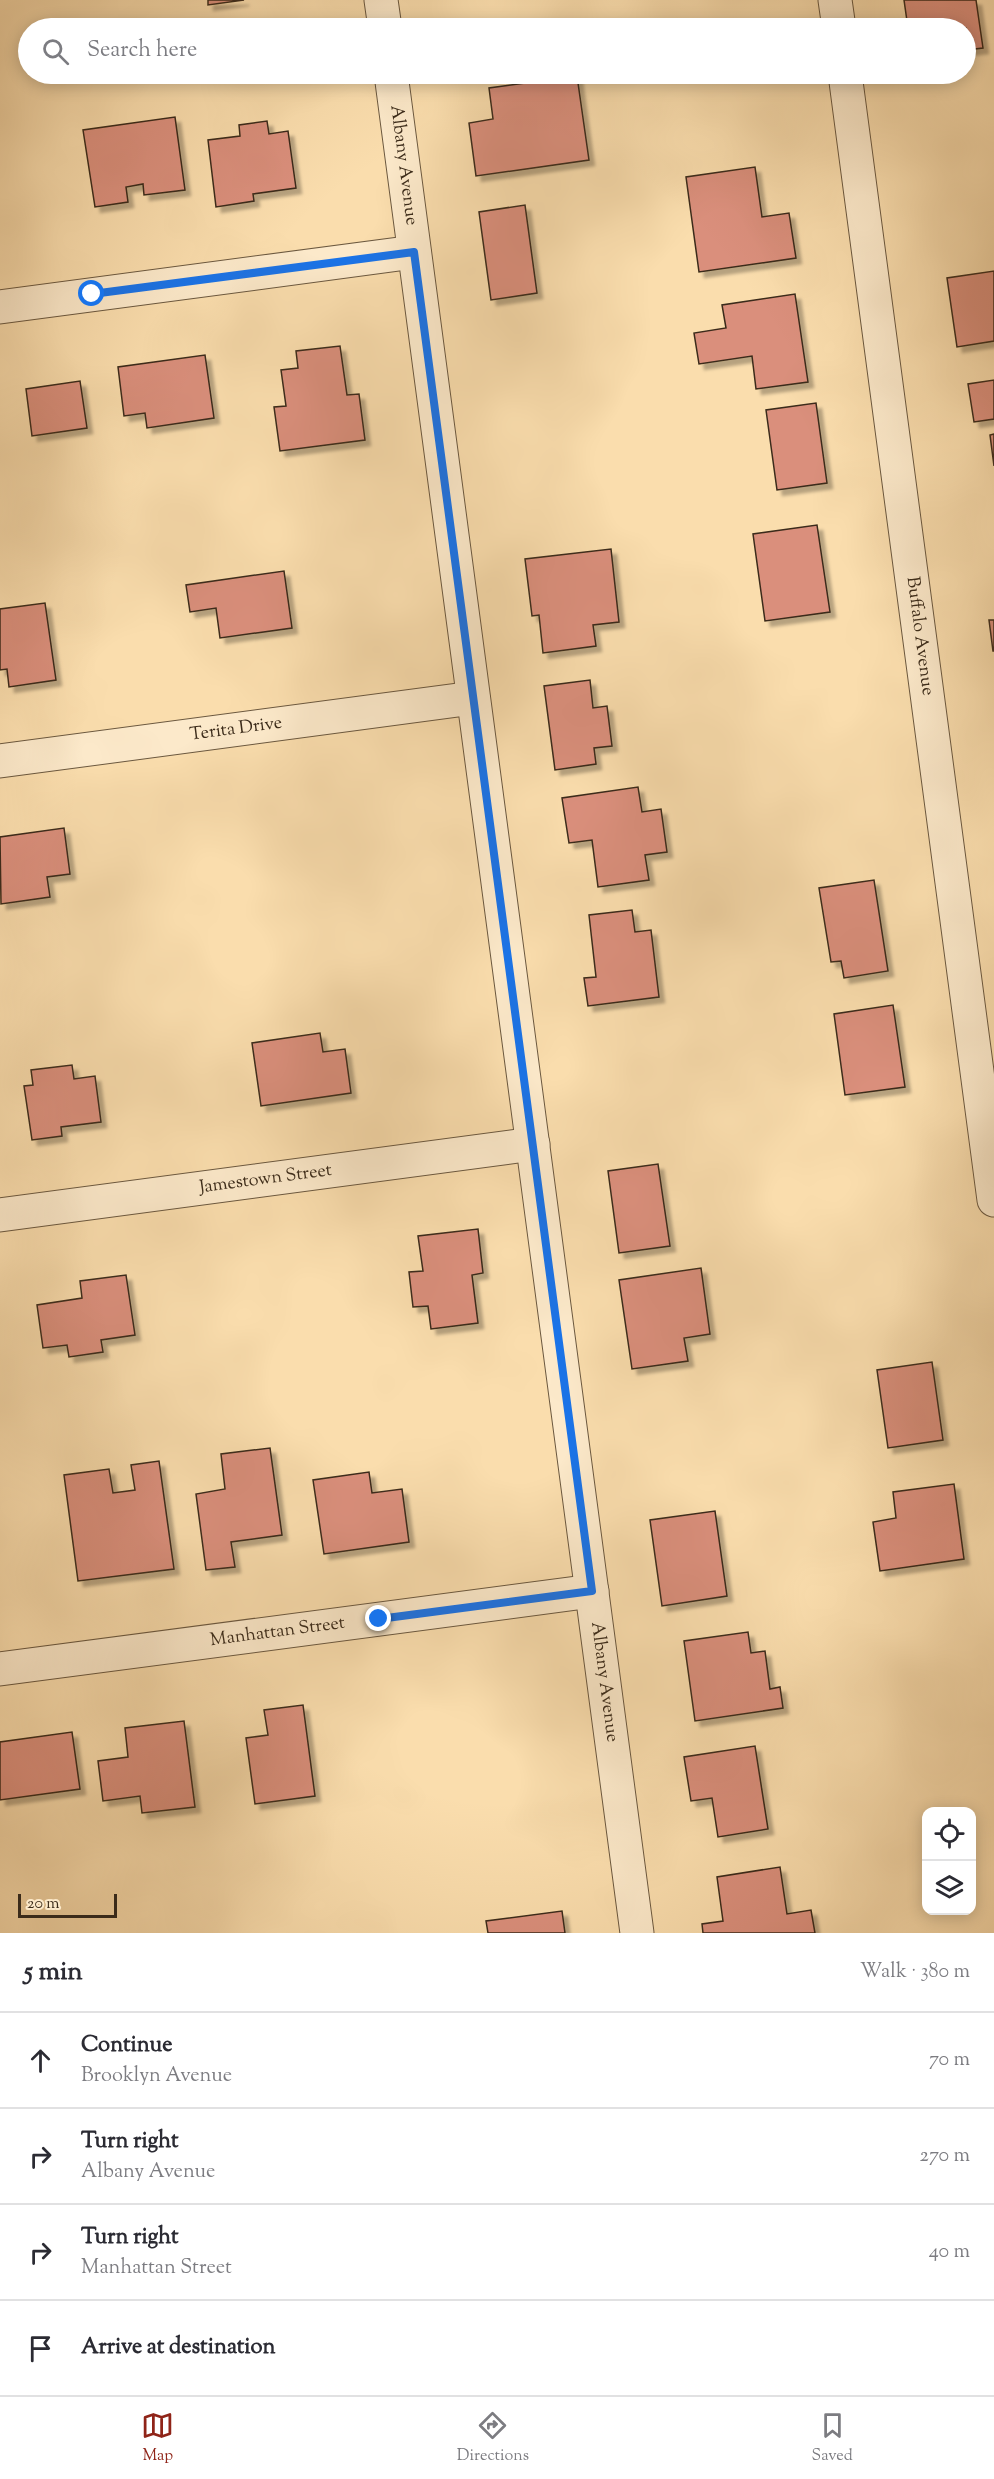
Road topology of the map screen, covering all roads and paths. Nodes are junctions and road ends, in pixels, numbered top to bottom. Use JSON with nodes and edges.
{"nodes":[{"id":1,"x":381,"y":0,"type":"edge"},
{"id":2,"x":835,"y":0,"type":"edge"},
{"id":3,"x":384,"y":18,"type":"edge"},
{"id":4,"x":838,"y":18,"type":"edge"},
{"id":5,"x":392,"y":84,"type":"edge"},
{"id":6,"x":846,"y":84,"type":"edge"},
{"id":7,"x":414,"y":252,"type":"junction"},
{"id":8,"x":0,"y":307,"type":"edge"},
{"id":9,"x":473,"y":698,"type":"junction"},
{"id":10,"x":0,"y":761,"type":"edge"},
{"id":11,"x":533,"y":1144,"type":"junction"},
{"id":12,"x":994,"y":1200,"type":"edge"},
{"id":13,"x":0,"y":1215,"type":"edge"},
{"id":14,"x":592,"y":1591,"type":"junction"},
{"id":15,"x":0,"y":1669,"type":"edge"},
{"id":16,"x":637,"y":1933,"type":"edge"}],
"edges":[{"from":1,"to":3,"type":"street"},
{"from":2,"to":4,"type":"street"},
{"from":5,"to":7,"type":"street","name":"Albany Avenue"},
{"from":6,"to":12,"type":"street","name":"Buffalo Avenue"},
{"from":7,"to":8,"type":"street"},
{"from":7,"to":9,"type":"street","name":"Albany Avenue"},
{"from":9,"to":10,"type":"street","name":"Terita Drive"},
{"from":9,"to":11,"type":"street","name":"Albany Avenue"},
{"from":11,"to":13,"type":"street","name":"Jamestown Street"},
{"from":11,"to":14,"type":"street","name":"Albany Avenue"},
{"from":14,"to":15,"type":"street","name":"Manhattan Street"},
{"from":14,"to":16,"type":"street","name":"Albany Avenue"}]}
